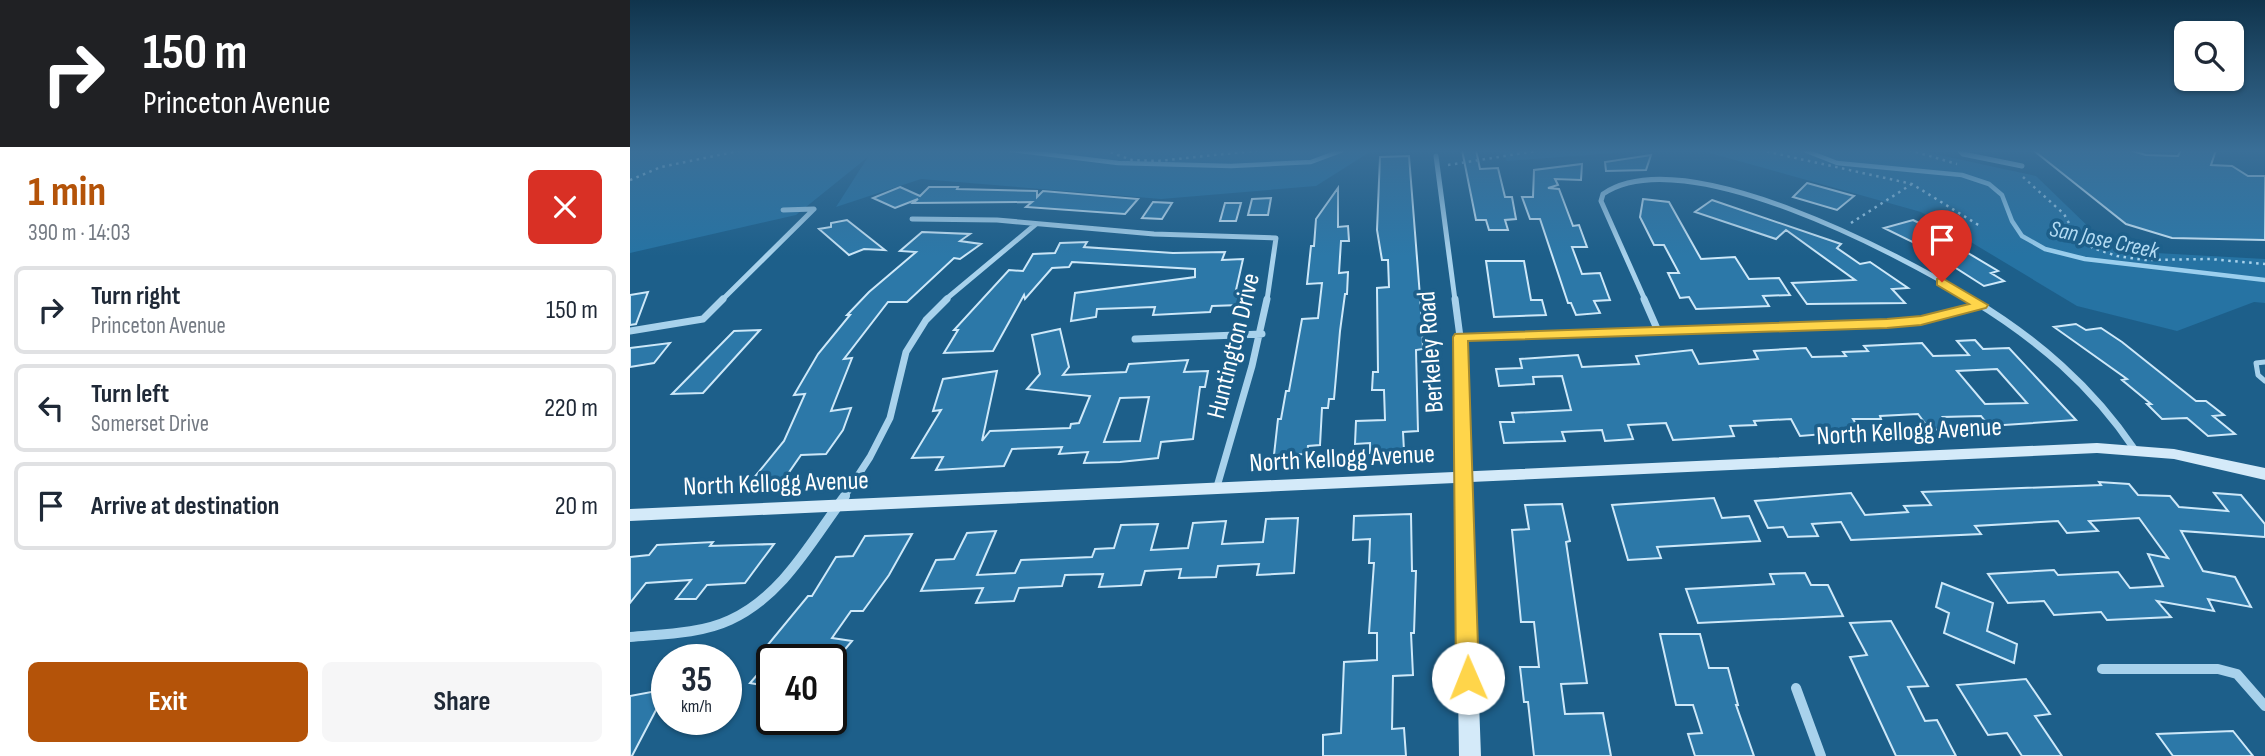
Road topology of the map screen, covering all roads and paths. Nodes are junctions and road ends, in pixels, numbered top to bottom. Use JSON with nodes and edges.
{"nodes":[{"id":1,"x":1439,"y":185,"type":"edge"},
{"id":2,"x":1621,"y":185,"type":"edge"},
{"id":3,"x":1717,"y":185,"type":"edge"},
{"id":4,"x":1910,"y":185,"type":"edge"},
{"id":5,"x":1914,"y":185,"type":"edge"},
{"id":6,"x":2035,"y":185,"type":"edge"},
{"id":7,"x":783,"y":210,"type":"dead end"},
{"id":8,"x":912,"y":219,"type":"dead end"},
{"id":9,"x":1037,"y":223,"type":"junction"},
{"id":10,"x":1980,"y":226,"type":"dead end"},
{"id":11,"x":1840,"y":229,"type":"junction"},
{"id":12,"x":2265,"y":264,"type":"edge"},
{"id":13,"x":1981,"y":305,"type":"junction"},
{"id":14,"x":630,"y":331,"type":"edge"},
{"id":15,"x":1658,"y":331,"type":"junction"},
{"id":16,"x":1262,"y":334,"type":"junction"},
{"id":17,"x":1460,"y":337,"type":"junction"},
{"id":18,"x":1135,"y":339,"type":"dead end"},
{"id":19,"x":2265,"y":362,"type":"edge"},
{"id":20,"x":2265,"y":381,"type":"edge"},
{"id":21,"x":2135,"y":450,"type":"junction"},
{"id":22,"x":2265,"y":474,"type":"edge"},
{"id":23,"x":1463,"y":477,"type":"junction"},
{"id":24,"x":1216,"y":490,"type":"junction"},
{"id":25,"x":838,"y":506,"type":"junction"},
{"id":26,"x":630,"y":515,"type":"edge"},
{"id":27,"x":630,"y":637,"type":"edge"},
{"id":28,"x":2102,"y":669,"type":"dead end"},
{"id":29,"x":1796,"y":688,"type":"dead end"},
{"id":30,"x":2265,"y":706,"type":"edge"},
{"id":31,"x":1470,"y":756,"type":"edge"},
{"id":32,"x":1821,"y":756,"type":"edge"}],
"edges":[{"from":1,"to":17,"type":"street","name":"Berkeley Road"},
{"from":2,"to":15,"type":"street"},
{"from":3,"to":11,"type":"street"},
{"from":4,"to":11,"type":"path"},
{"from":5,"to":10,"type":"path"},
{"from":6,"to":12,"type":"path"},
{"from":7,"to":14,"type":"street"},
{"from":8,"to":9,"type":"street","name":"Huntington Drive"},
{"from":9,"to":16,"type":"street","name":"Huntington Drive"},
{"from":9,"to":25,"type":"street"},
{"from":11,"to":13,"type":"street"},
{"from":13,"to":15,"type":"street"},
{"from":13,"to":21,"type":"street"},
{"from":15,"to":17,"type":"street"},
{"from":16,"to":18,"type":"street"},
{"from":16,"to":24,"type":"street","name":"Huntington Drive"},
{"from":17,"to":23,"type":"street","name":"Berkeley Road"},
{"from":19,"to":20,"type":"lane"},
{"from":21,"to":22,"type":"street","name":"North Kellogg Avenue"},
{"from":21,"to":23,"type":"street","name":"North Kellogg Avenue"},
{"from":23,"to":24,"type":"street","name":"North Kellogg Avenue"},
{"from":23,"to":31,"type":"street","name":"Berkeley Road"},
{"from":24,"to":25,"type":"street","name":"North Kellogg Avenue"},
{"from":25,"to":26,"type":"street","name":"North Kellogg Avenue"},
{"from":25,"to":27,"type":"street"},
{"from":28,"to":30,"type":"street"},
{"from":29,"to":32,"type":"street"}]}
